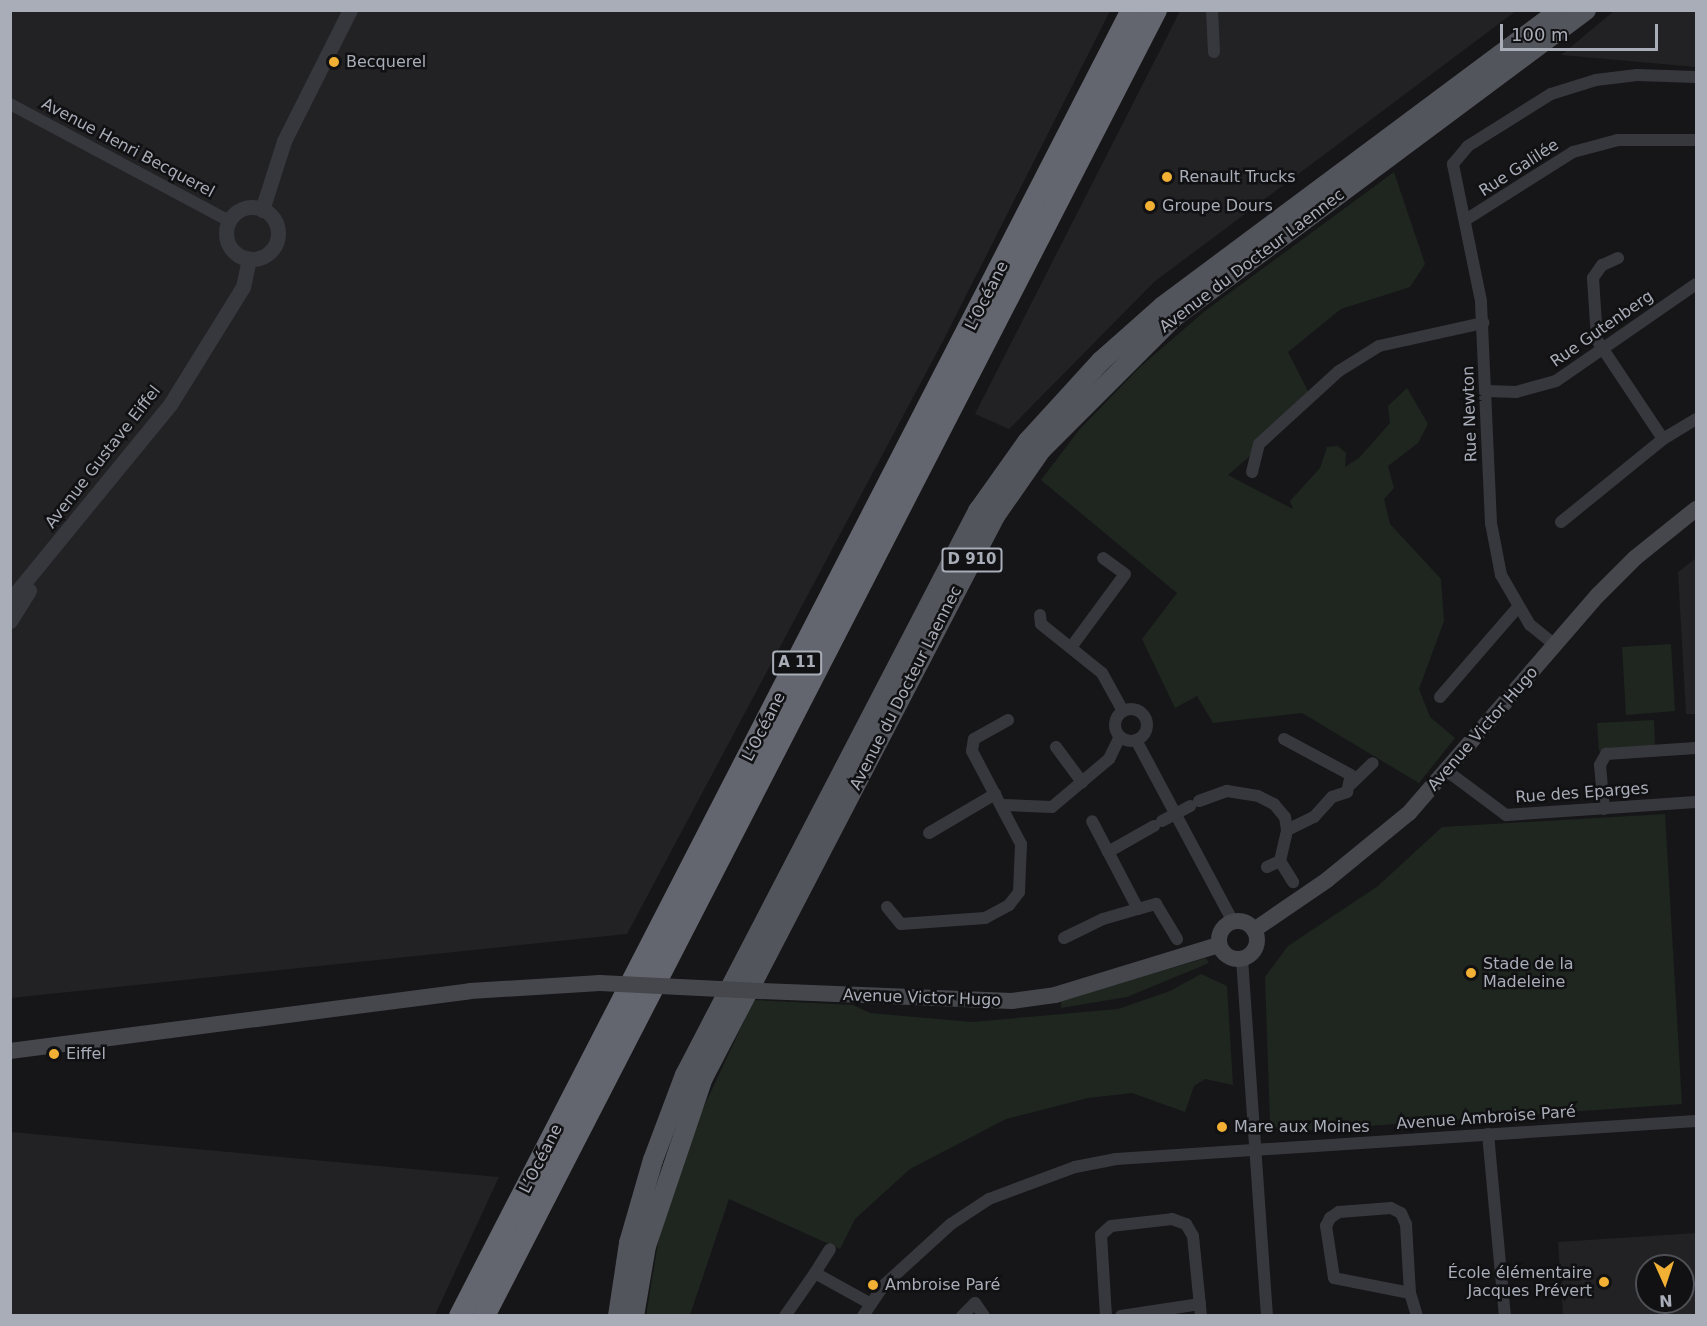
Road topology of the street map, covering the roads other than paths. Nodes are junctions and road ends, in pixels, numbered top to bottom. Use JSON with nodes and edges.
{"nodes":[{"id":1,"x":350,"y":10,"type":"edge"},
{"id":2,"x":1132,"y":10,"type":"edge"},
{"id":3,"x":1156,"y":10,"type":"edge"},
{"id":4,"x":1212,"y":10,"type":"edge"},
{"id":5,"x":1560,"y":10,"type":"edge"},
{"id":6,"x":1586,"y":10,"type":"edge"},
{"id":7,"x":1214,"y":52,"type":"dead end"},
{"id":8,"x":1696,"y":77,"type":"edge"},
{"id":9,"x":10,"y":104,"type":"edge"},
{"id":10,"x":1696,"y":140,"type":"edge"},
{"id":11,"x":262,"y":210,"type":"junction"},
{"id":12,"x":1467,"y":219,"type":"junction"},
{"id":13,"x":229,"y":221,"type":"junction"},
{"id":14,"x":1618,"y":258,"type":"dead end"},
{"id":15,"x":249,"y":259,"type":"junction"},
{"id":16,"x":1696,"y":284,"type":"edge"},
{"id":17,"x":1483,"y":322,"type":"junction"},
{"id":18,"x":1603,"y":350,"type":"junction"},
{"id":19,"x":1486,"y":391,"type":"junction"},
{"id":20,"x":1696,"y":419,"type":"edge"},
{"id":21,"x":1663,"y":439,"type":"junction"},
{"id":22,"x":1252,"y":472,"type":"dead end"},
{"id":23,"x":1696,"y":509,"type":"edge"},
{"id":24,"x":1561,"y":522,"type":"dead end"},
{"id":25,"x":51,"y":551,"type":"junction"},
{"id":26,"x":1103,"y":558,"type":"dead end"},
{"id":27,"x":10,"y":600,"type":"edge"},
{"id":28,"x":1517,"y":608,"type":"junction"},
{"id":29,"x":1040,"y":615,"type":"dead end"},
{"id":30,"x":10,"y":621,"type":"edge"},
{"id":31,"x":1555,"y":645,"type":"junction"},
{"id":32,"x":1072,"y":646,"type":"junction"},
{"id":33,"x":1440,"y":697,"type":"dead end"},
{"id":34,"x":1123,"y":711,"type":"junction"},
{"id":35,"x":1008,"y":720,"type":"dead end"},
{"id":36,"x":1120,"y":736,"type":"junction"},
{"id":37,"x":1284,"y":739,"type":"dead end"},
{"id":38,"x":1136,"y":740,"type":"junction"},
{"id":39,"x":1056,"y":747,"type":"dead end"},
{"id":40,"x":1696,"y":748,"type":"edge"},
{"id":41,"x":1373,"y":763,"type":"dead end"},
{"id":42,"x":1447,"y":771,"type":"junction"},
{"id":43,"x":1082,"y":782,"type":"junction"},
{"id":44,"x":1351,"y":784,"type":"junction"},
{"id":45,"x":995,"y":795,"type":"junction"},
{"id":46,"x":1696,"y":802,"type":"edge"},
{"id":47,"x":1003,"y":806,"type":"junction"},
{"id":48,"x":1604,"y":809,"type":"junction"},
{"id":49,"x":1177,"y":814,"type":"junction"},
{"id":50,"x":1092,"y":821,"type":"dead end"},
{"id":51,"x":1287,"y":830,"type":"junction"},
{"id":52,"x":929,"y":833,"type":"dead end"},
{"id":53,"x":1108,"y":852,"type":"junction"},
{"id":54,"x":1280,"y":861,"type":"junction"},
{"id":55,"x":1267,"y":867,"type":"dead end"},
{"id":56,"x":1293,"y":882,"type":"dead end"},
{"id":57,"x":887,"y":907,"type":"dead end"},
{"id":58,"x":1138,"y":909,"type":"junction"},
{"id":59,"x":1233,"y":922,"type":"junction"},
{"id":60,"x":1254,"y":930,"type":"junction"},
{"id":61,"x":1064,"y":938,"type":"dead end"},
{"id":62,"x":1177,"y":939,"type":"dead end"},
{"id":63,"x":1219,"y":945,"type":"junction"},
{"id":64,"x":1242,"y":959,"type":"junction"},
{"id":65,"x":10,"y":1051,"type":"edge"},
{"id":66,"x":1696,"y":1121,"type":"edge"},
{"id":67,"x":1488,"y":1134,"type":"junction"},
{"id":68,"x":1257,"y":1149,"type":"junction"},
{"id":69,"x":830,"y":1249,"type":"dead end"},
{"id":70,"x":814,"y":1273,"type":"junction"},
{"id":71,"x":1410,"y":1293,"type":"junction"},
{"id":72,"x":871,"y":1304,"type":"junction"},
{"id":73,"x":1201,"y":1310,"type":"edge"},
{"id":74,"x":863,"y":1315,"type":"edge"},
{"id":75,"x":460,"y":1316,"type":"edge"},
{"id":76,"x":484,"y":1316,"type":"edge"},
{"id":77,"x":618,"y":1316,"type":"edge"},
{"id":78,"x":634,"y":1316,"type":"edge"},
{"id":79,"x":785,"y":1316,"type":"edge"},
{"id":80,"x":962,"y":1316,"type":"edge"},
{"id":81,"x":984,"y":1316,"type":"edge"},
{"id":82,"x":1106,"y":1316,"type":"edge"},
{"id":83,"x":1121,"y":1316,"type":"edge"},
{"id":84,"x":1267,"y":1316,"type":"edge"},
{"id":85,"x":1417,"y":1316,"type":"edge"},
{"id":86,"x":1505,"y":1316,"type":"edge"}],
"edges":[{"from":1,"to":11,"type":"street"},
{"from":2,"to":75,"type":"highway","name":"L’Océane","number":"A 11"},
{"from":3,"to":76,"type":"highway","name":"L’Océane","number":"A 11"},
{"from":4,"to":7,"type":"street"},
{"from":5,"to":77,"type":"main road","name":"Avenue du Docteur Laennec","number":"D 910"},
{"from":6,"to":78,"type":"main road","name":"Avenue du Docteur Laennec","number":"D 910"},
{"from":8,"to":12,"type":"street","name":"Rue Newton"},
{"from":9,"to":13,"type":"street","name":"Avenue Henri Becquerel"},
{"from":10,"to":12,"type":"street","name":"Rue Galilée"},
{"from":11,"to":13,"type":"street"},
{"from":11,"to":15,"type":"street"},
{"from":12,"to":17,"type":"street","name":"Rue Newton"},
{"from":13,"to":15,"type":"street"},
{"from":14,"to":18,"type":"street"},
{"from":15,"to":25,"type":"street","name":"Avenue Gustave Eiffel"},
{"from":16,"to":18,"type":"street","name":"Rue Gutenberg"},
{"from":17,"to":19,"type":"street","name":"Rue Newton"},
{"from":17,"to":22,"type":"street"},
{"from":18,"to":19,"type":"street","name":"Rue Gutenberg"},
{"from":18,"to":21,"type":"street"},
{"from":19,"to":28,"type":"street","name":"Rue Newton"},
{"from":20,"to":21,"type":"street"},
{"from":21,"to":24,"type":"street"},
{"from":23,"to":31,"type":"main road","name":"Avenue Victor Hugo"},
{"from":25,"to":27,"type":"street","name":"Avenue Gustave Eiffel"},
{"from":25,"to":30,"type":"street","name":"Avenue Gustave Eiffel"},
{"from":26,"to":32,"type":"street"},
{"from":28,"to":31,"type":"street","name":"Rue Newton"},
{"from":28,"to":33,"type":"street"},
{"from":29,"to":32,"type":"street"},
{"from":31,"to":42,"type":"main road","name":"Avenue Victor Hugo"},
{"from":32,"to":34,"type":"street"},
{"from":34,"to":36,"type":"street"},
{"from":34,"to":38,"type":"street"},
{"from":35,"to":45,"type":"street"},
{"from":36,"to":38,"type":"street"},
{"from":36,"to":43,"type":"street"},
{"from":37,"to":44,"type":"street"},
{"from":38,"to":49,"type":"street"},
{"from":39,"to":43,"type":"street"},
{"from":40,"to":48,"type":"street"},
{"from":41,"to":44,"type":"street"},
{"from":42,"to":48,"type":"street","name":"Rue des Eparges"},
{"from":42,"to":60,"type":"main road","name":"Avenue Victor Hugo"},
{"from":43,"to":47,"type":"street"},
{"from":44,"to":51,"type":"street"},
{"from":45,"to":47,"type":"street"},
{"from":45,"to":52,"type":"street"},
{"from":46,"to":48,"type":"street","name":"Rue des Eparges"},
{"from":47,"to":57,"type":"street"},
{"from":49,"to":51,"type":"street"},
{"from":49,"to":53,"type":"street"},
{"from":49,"to":59,"type":"street"},
{"from":50,"to":53,"type":"street"},
{"from":51,"to":54,"type":"street"},
{"from":53,"to":58,"type":"street"},
{"from":54,"to":55,"type":"street"},
{"from":54,"to":56,"type":"street"},
{"from":58,"to":61,"type":"street"},
{"from":58,"to":62,"type":"street"},
{"from":59,"to":60,"type":"main road"},
{"from":59,"to":63,"type":"main road"},
{"from":60,"to":64,"type":"main road"},
{"from":63,"to":64,"type":"main road"},
{"from":63,"to":65,"type":"main road","name":"Avenue Victor Hugo","bridge":true},
{"from":64,"to":68,"type":"street"},
{"from":66,"to":67,"type":"street","name":"Avenue Ambroise Paré"},
{"from":67,"to":68,"type":"street","name":"Avenue Ambroise Paré"},
{"from":67,"to":86,"type":"street"},
{"from":68,"to":72,"type":"street","name":"Avenue Ambroise Paré"},
{"from":68,"to":84,"type":"street"},
{"from":69,"to":70,"type":"street"},
{"from":70,"to":72,"type":"street"},
{"from":70,"to":79,"type":"street"},
{"from":71,"to":71,"type":"street"},
{"from":71,"to":85,"type":"street"},
{"from":72,"to":74,"type":"street","name":"Avenue Ambroise Paré"},
{"from":73,"to":82,"type":"street"},
{"from":73,"to":83,"type":"street"},
{"from":80,"to":81,"type":"street"}]}
